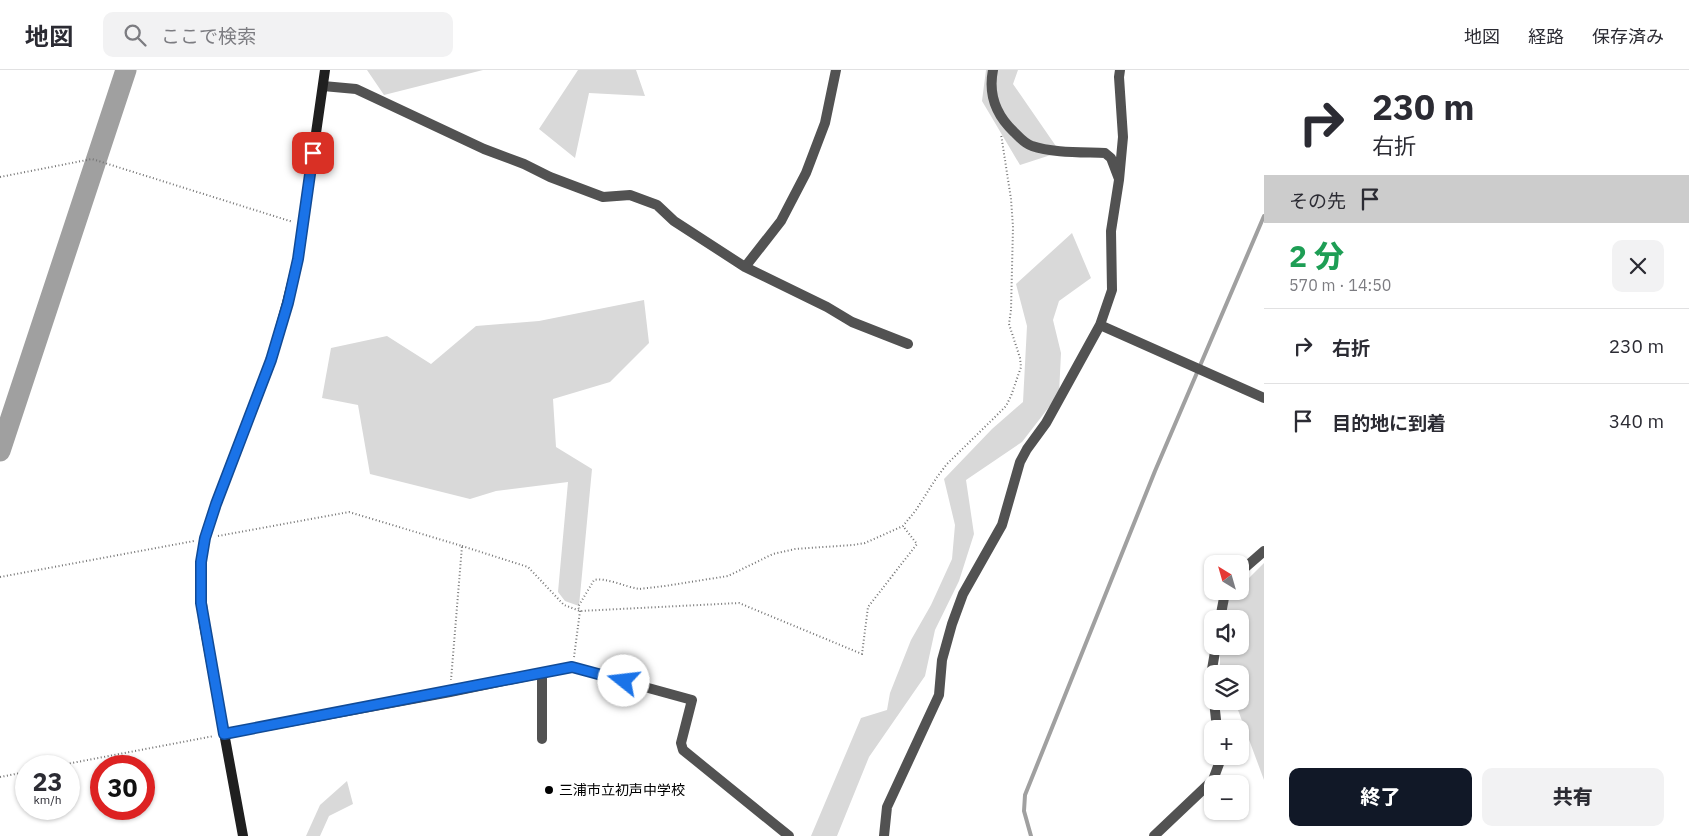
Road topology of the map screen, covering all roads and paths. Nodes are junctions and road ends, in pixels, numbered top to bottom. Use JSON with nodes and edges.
{"nodes":[{"id":1,"x":325,"y":70,"type":"edge"},
{"id":2,"x":836,"y":70,"type":"edge"},
{"id":3,"x":993,"y":70,"type":"edge"},
{"id":4,"x":1120,"y":70,"type":"edge"},
{"id":5,"x":322,"y":86,"type":"junction"},
{"id":6,"x":997,"y":111,"type":"junction"},
{"id":7,"x":0,"y":177,"type":"edge"},
{"id":8,"x":1119,"y":180,"type":"junction"},
{"id":9,"x":303,"y":225,"type":"junction"},
{"id":10,"x":746,"y":267,"type":"junction"},
{"id":11,"x":1100,"y":326,"type":"junction"},
{"id":12,"x":908,"y":344,"type":"dead end"},
{"id":13,"x":1264,"y":398,"type":"edge"},
{"id":14,"x":903,"y":526,"type":"junction"},
{"id":15,"x":205,"y":538,"type":"junction"},
{"id":16,"x":462,"y":546,"type":"junction"},
{"id":17,"x":1264,"y":551,"type":"edge"},
{"id":18,"x":1249,"y":564,"type":"edge"},
{"id":19,"x":0,"y":577,"type":"edge"},
{"id":20,"x":580,"y":611,"type":"junction"},
{"id":21,"x":572,"y":667,"type":"junction"},
{"id":22,"x":542,"y":673,"type":"junction"},
{"id":23,"x":450,"y":692,"type":"junction"},
{"id":24,"x":224,"y":734,"type":"junction"},
{"id":25,"x":542,"y":739,"type":"dead end"},
{"id":26,"x":80,"y":761,"type":"edge"},
{"id":27,"x":1219,"y":765,"type":"edge"},
{"id":28,"x":15,"y":774,"type":"edge"},
{"id":29,"x":0,"y":777,"type":"edge"},
{"id":30,"x":243,"y":836,"type":"edge"},
{"id":31,"x":789,"y":836,"type":"edge"},
{"id":32,"x":884,"y":836,"type":"edge"},
{"id":33,"x":1154,"y":836,"type":"edge"}],
"edges":[{"from":1,"to":5,"type":"street"},
{"from":2,"to":10,"type":"street"},
{"from":3,"to":6,"type":"street"},
{"from":4,"to":8,"type":"street"},
{"from":5,"to":9,"type":"street"},
{"from":5,"to":10,"type":"street"},
{"from":6,"to":8,"type":"street"},
{"from":6,"to":14,"type":"path"},
{"from":7,"to":9,"type":"path"},
{"from":8,"to":11,"type":"street"},
{"from":9,"to":15,"type":"street"},
{"from":10,"to":12,"type":"street"},
{"from":11,"to":13,"type":"street"},
{"from":11,"to":32,"type":"street"},
{"from":14,"to":20,"type":"path"},
{"from":14,"to":20,"type":"path"},
{"from":15,"to":16,"type":"path"},
{"from":15,"to":19,"type":"path"},
{"from":15,"to":24,"type":"street"},
{"from":16,"to":20,"type":"path"},
{"from":16,"to":23,"type":"path"},
{"from":17,"to":18,"type":"street"},
{"from":20,"to":21,"type":"path"},
{"from":21,"to":22,"type":"street"},
{"from":21,"to":31,"type":"street"},
{"from":22,"to":23,"type":"street"},
{"from":22,"to":25,"type":"street"},
{"from":23,"to":24,"type":"street"},
{"from":24,"to":26,"type":"path"},
{"from":24,"to":30,"type":"street"},
{"from":27,"to":33,"type":"street"},
{"from":28,"to":29,"type":"path"}]}
